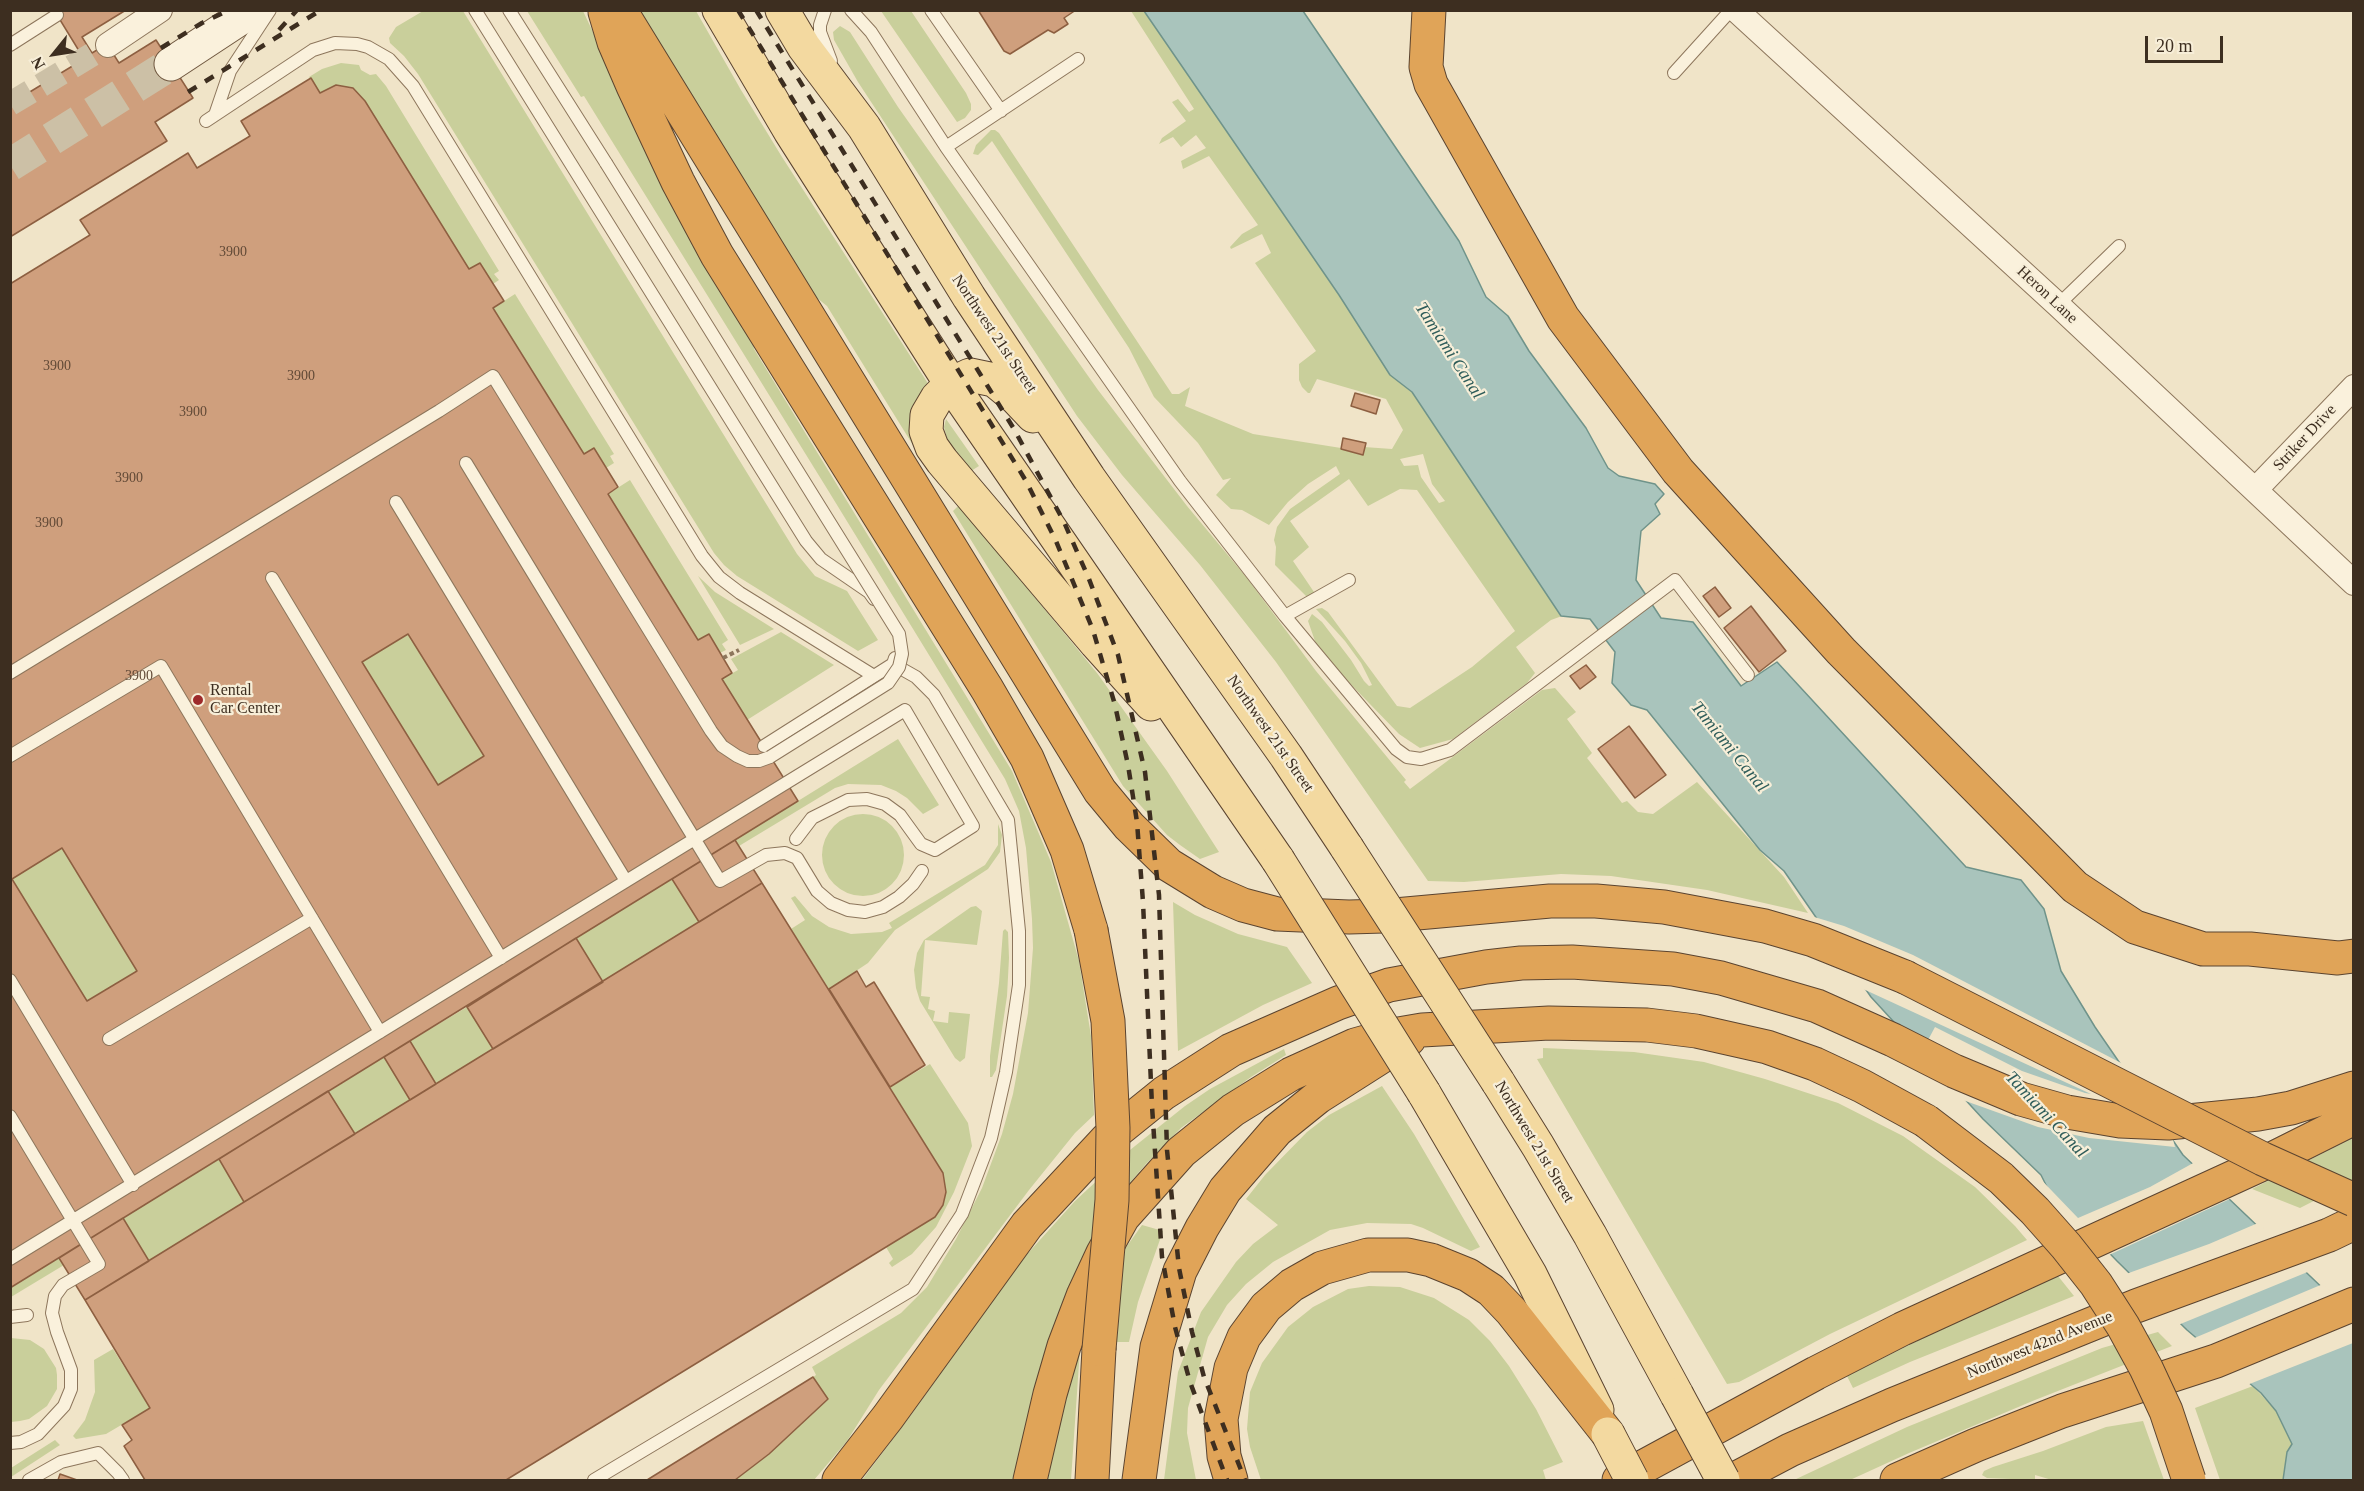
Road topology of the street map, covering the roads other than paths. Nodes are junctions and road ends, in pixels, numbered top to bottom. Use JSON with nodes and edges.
{"nodes":[{"id":1,"x":160,"y":10,"type":"edge"},
{"id":2,"x":254,"y":10,"type":"edge"},
{"id":3,"x":270,"y":10,"type":"edge"},
{"id":4,"x":475,"y":10,"type":"edge"},
{"id":5,"x":509,"y":10,"type":"edge"},
{"id":6,"x":605,"y":10,"type":"edge"},
{"id":7,"x":620,"y":10,"type":"edge"},
{"id":8,"x":719,"y":10,"type":"edge"},
{"id":9,"x":782,"y":10,"type":"edge"},
{"id":10,"x":825,"y":10,"type":"edge"},
{"id":11,"x":851,"y":10,"type":"edge"},
{"id":12,"x":932,"y":10,"type":"edge"},
{"id":13,"x":1429,"y":10,"type":"edge"},
{"id":14,"x":1731,"y":10,"type":"edge"},
{"id":15,"x":1736,"y":10,"type":"edge"},
{"id":16,"x":57,"y":15,"type":"dead end"},
{"id":17,"x":10,"y":45,"type":"edge"},
{"id":18,"x":108,"y":45,"type":"tunnel mouth"},
{"id":19,"x":1078,"y":59,"type":"dead end"},
{"id":20,"x":171,"y":64,"type":"tunnel mouth"},
{"id":21,"x":1674,"y":73,"type":"dead end"},
{"id":22,"x":1001,"y":111,"type":"junction"},
{"id":23,"x":864,"y":127,"type":"junction"},
{"id":24,"x":946,"y":147,"type":"junction"},
{"id":25,"x":2120,"y":246,"type":"dead end"},
{"id":26,"x":2058,"y":305,"type":"junction"},
{"id":27,"x":951,"y":384,"type":"junction"},
{"id":28,"x":2354,"y":387,"type":"edge"},
{"id":29,"x":466,"y":463,"type":"dead end"},
{"id":30,"x":1089,"y":478,"type":"junction"},
{"id":31,"x":2256,"y":489,"type":"junction"},
{"id":32,"x":396,"y":502,"type":"dead end"},
{"id":33,"x":272,"y":578,"type":"dead end"},
{"id":34,"x":1348,"y":580,"type":"dead end"},
{"id":35,"x":2354,"y":583,"type":"edge"},
{"id":36,"x":1285,"y":616,"type":"junction"},
{"id":37,"x":893,"y":664,"type":"junction"},
{"id":38,"x":10,"y":673,"type":"edge"},
{"id":39,"x":1748,"y":675,"type":"dead end"},
{"id":40,"x":874,"y":676,"type":"junction"},
{"id":41,"x":767,"y":752,"type":"junction"},
{"id":42,"x":10,"y":756,"type":"edge"},
{"id":43,"x":1238,"y":798,"type":"junction"},
{"id":44,"x":796,"y":839,"type":"dead end"},
{"id":45,"x":693,"y":840,"type":"junction"},
{"id":46,"x":922,"y":871,"type":"dead end"},
{"id":47,"x":626,"y":881,"type":"junction"},
{"id":48,"x":312,"y":918,"type":"junction"},
{"id":49,"x":2354,"y":956,"type":"edge"},
{"id":50,"x":501,"y":958,"type":"junction"},
{"id":51,"x":10,"y":980,"type":"edge"},
{"id":52,"x":1422,"y":1030,"type":"junction"},
{"id":53,"x":380,"y":1032,"type":"junction"},
{"id":54,"x":109,"y":1040,"type":"dead end"},
{"id":55,"x":2354,"y":1088,"type":"edge"},
{"id":56,"x":10,"y":1116,"type":"edge"},
{"id":57,"x":2354,"y":1118,"type":"edge"},
{"id":58,"x":133,"y":1185,"type":"junction"},
{"id":59,"x":2354,"y":1200,"type":"edge"},
{"id":60,"x":2354,"y":1213,"type":"edge"},
{"id":61,"x":73,"y":1220,"type":"junction"},
{"id":62,"x":2341,"y":1229,"type":"edge"},
{"id":63,"x":10,"y":1259,"type":"edge"},
{"id":64,"x":2354,"y":1304,"type":"edge"},
{"id":65,"x":27,"y":1315,"type":"dead end"},
{"id":66,"x":10,"y":1317,"type":"edge"},
{"id":67,"x":1608,"y":1434,"type":"junction"},
{"id":68,"x":10,"y":1443,"type":"edge"},
{"id":69,"x":29,"y":1480,"type":"edge"},
{"id":70,"x":123,"y":1480,"type":"edge"},
{"id":71,"x":594,"y":1480,"type":"edge"},
{"id":72,"x":839,"y":1480,"type":"edge"},
{"id":73,"x":1030,"y":1480,"type":"edge"},
{"id":74,"x":1092,"y":1480,"type":"edge"},
{"id":75,"x":1139,"y":1480,"type":"edge"},
{"id":76,"x":1232,"y":1480,"type":"edge"},
{"id":77,"x":1619,"y":1480,"type":"edge"},
{"id":78,"x":1632,"y":1480,"type":"edge"},
{"id":79,"x":1723,"y":1480,"type":"edge"},
{"id":80,"x":1733,"y":1480,"type":"edge"},
{"id":81,"x":1897,"y":1480,"type":"edge"},
{"id":82,"x":2189,"y":1480,"type":"edge"}],
"edges":[{"from":1,"to":18,"type":"street"},
{"from":2,"to":20,"type":"street"},
{"from":3,"to":40,"type":"lane"},
{"from":4,"to":37,"type":"lane"},
{"from":5,"to":41,"type":"lane","bridge":true},
{"from":6,"to":74,"type":"highway","bridge":true},
{"from":7,"to":59,"type":"highway","bridge":true},
{"from":8,"to":27,"type":"main road"},
{"from":9,"to":23,"type":"main road","name":"Northwest 21st Street"},
{"from":10,"to":23,"type":"lane"},
{"from":11,"to":24,"type":"lane"},
{"from":12,"to":22,"type":"lane"},
{"from":13,"to":49,"type":"highway"},
{"from":14,"to":21,"type":"lane"},
{"from":15,"to":26,"type":"street","name":"Heron Lane"},
{"from":16,"to":17,"type":"lane"},
{"from":19,"to":22,"type":"lane"},
{"from":22,"to":24,"type":"lane"},
{"from":23,"to":30,"type":"main road","name":"Northwest 21st Street"},
{"from":24,"to":36,"type":"lane"},
{"from":25,"to":26,"type":"lane"},
{"from":26,"to":31,"type":"street","name":"Heron Lane"},
{"from":27,"to":30,"type":"main road"},
{"from":27,"to":43,"type":"main road"},
{"from":27,"to":43,"type":"main road"},
{"from":28,"to":31,"type":"street","name":"Striker Drive"},
{"from":29,"to":45,"type":"lane"},
{"from":30,"to":79,"type":"main road","name":"Northwest 21st Street","bridge":true},
{"from":31,"to":35,"type":"street","name":"Heron Lane"},
{"from":32,"to":47,"type":"lane"},
{"from":33,"to":50,"type":"lane"},
{"from":34,"to":36,"type":"lane"},
{"from":36,"to":39,"type":"lane"},
{"from":37,"to":40,"type":"lane"},
{"from":37,"to":71,"type":"lane"},
{"from":38,"to":41,"type":"lane"},
{"from":40,"to":41,"type":"lane"},
{"from":42,"to":48,"type":"lane"},
{"from":43,"to":67,"type":"main road","bridge":true},
{"from":44,"to":45,"type":"lane"},
{"from":45,"to":46,"type":"lane"},
{"from":45,"to":47,"type":"lane"},
{"from":47,"to":50,"type":"lane"},
{"from":48,"to":53,"type":"lane"},
{"from":48,"to":54,"type":"lane"},
{"from":50,"to":53,"type":"lane"},
{"from":51,"to":58,"type":"lane"},
{"from":52,"to":73,"type":"highway"},
{"from":52,"to":75,"type":"highway"},
{"from":52,"to":82,"type":"highway","bridge":true},
{"from":53,"to":58,"type":"lane"},
{"from":55,"to":72,"type":"highway"},
{"from":56,"to":61,"type":"lane"},
{"from":57,"to":77,"type":"highway"},
{"from":58,"to":61,"type":"lane"},
{"from":60,"to":62,"type":"highway"},
{"from":61,"to":63,"type":"lane"},
{"from":61,"to":68,"type":"lane"},
{"from":62,"to":80,"type":"highway","name":"Northwest 42nd Avenue"},
{"from":64,"to":81,"type":"highway"},
{"from":65,"to":66,"type":"lane"},
{"from":67,"to":76,"type":"highway"},
{"from":67,"to":78,"type":"main road","bridge":true},
{"from":69,"to":70,"type":"lane"}]}
